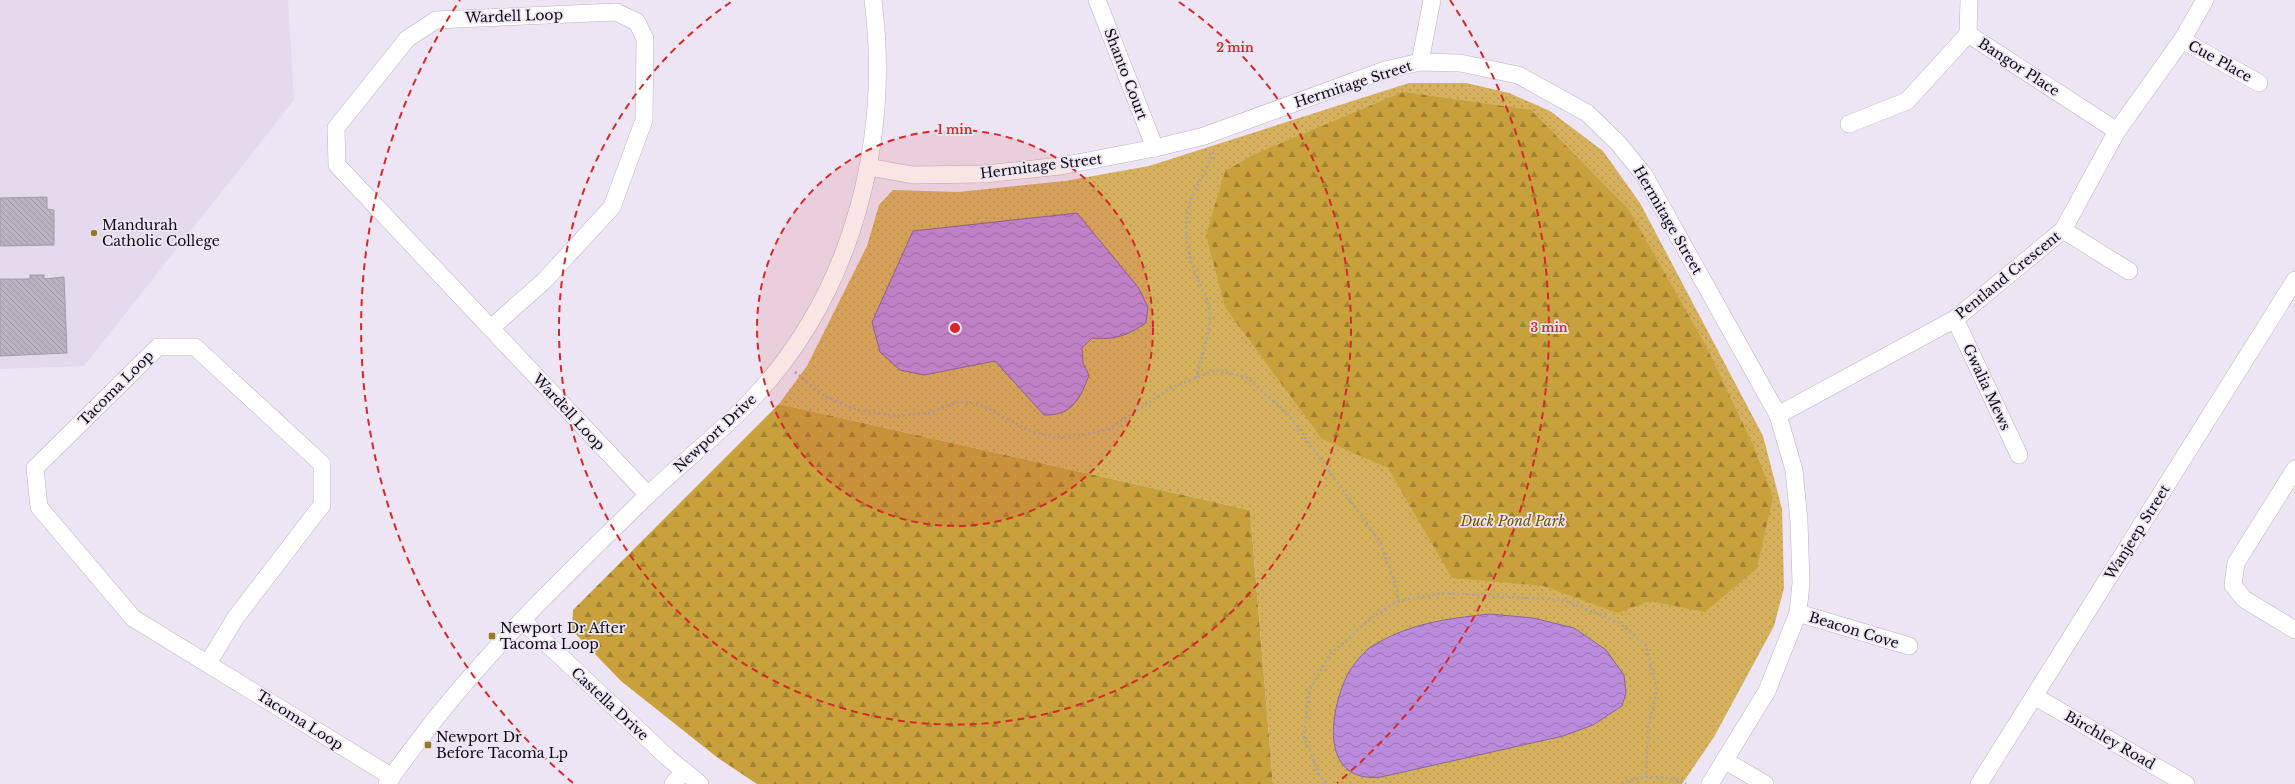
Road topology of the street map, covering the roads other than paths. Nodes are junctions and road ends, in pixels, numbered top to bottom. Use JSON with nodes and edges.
{"nodes":[{"id":1,"x":873,"y":0,"type":"edge"},
{"id":2,"x":1097,"y":0,"type":"edge"},
{"id":3,"x":1432,"y":0,"type":"edge"},
{"id":4,"x":1969,"y":0,"type":"edge"},
{"id":5,"x":2205,"y":0,"type":"edge"},
{"id":6,"x":1968,"y":34,"type":"junction"},
{"id":7,"x":2182,"y":40,"type":"junction"},
{"id":8,"x":1420,"y":62,"type":"junction"},
{"id":9,"x":2259,"y":83,"type":"dead end"},
{"id":10,"x":1848,"y":124,"type":"dead end"},
{"id":11,"x":2118,"y":131,"type":"junction"},
{"id":12,"x":1155,"y":148,"type":"junction"},
{"id":13,"x":868,"y":167,"type":"junction"},
{"id":14,"x":2063,"y":230,"type":"junction"},
{"id":15,"x":2129,"y":271,"type":"dead end"},
{"id":16,"x":2295,"y":280,"type":"edge"},
{"id":17,"x":1955,"y":319,"type":"junction"},
{"id":18,"x":491,"y":328,"type":"junction"},
{"id":19,"x":1778,"y":415,"type":"junction"},
{"id":20,"x":2019,"y":455,"type":"dead end"},
{"id":21,"x":2295,"y":469,"type":"edge"},
{"id":22,"x":648,"y":495,"type":"junction"},
{"id":23,"x":1798,"y":613,"type":"junction"},
{"id":24,"x":522,"y":620,"type":"junction"},
{"id":25,"x":2295,"y":630,"type":"edge"},
{"id":26,"x":1909,"y":646,"type":"dead end"},
{"id":27,"x":208,"y":663,"type":"junction"},
{"id":28,"x":2034,"y":696,"type":"junction"},
{"id":29,"x":1724,"y":760,"type":"junction"},
{"id":30,"x":684,"y":771,"type":"junction"},
{"id":31,"x":390,"y":780,"type":"edge"},
{"id":32,"x":2176,"y":781,"type":"edge"},
{"id":33,"x":673,"y":784,"type":"edge"},
{"id":34,"x":700,"y":784,"type":"edge"},
{"id":35,"x":1710,"y":784,"type":"edge"},
{"id":36,"x":1765,"y":784,"type":"edge"},
{"id":37,"x":1979,"y":784,"type":"edge"}],
"edges":[{"from":1,"to":13,"type":"street","name":"Newport Drive"},
{"from":2,"to":12,"type":"street","name":"Shanto Court"},
{"from":3,"to":8,"type":"street"},
{"from":4,"to":6,"type":"street"},
{"from":5,"to":7,"type":"street","name":"Pentland Crescent"},
{"from":6,"to":10,"type":"street","name":"Bangor Place"},
{"from":6,"to":11,"type":"street","name":"Bangor Place"},
{"from":7,"to":9,"type":"street","name":"Cue Place"},
{"from":7,"to":11,"type":"street","name":"Pentland Crescent"},
{"from":8,"to":12,"type":"street","name":"Hermitage Street"},
{"from":8,"to":19,"type":"street","name":"Hermitage Street"},
{"from":11,"to":14,"type":"street","name":"Pentland Crescent"},
{"from":12,"to":13,"type":"street","name":"Hermitage Street"},
{"from":13,"to":22,"type":"street","name":"Newport Drive"},
{"from":14,"to":15,"type":"street"},
{"from":14,"to":17,"type":"street","name":"Pentland Crescent"},
{"from":16,"to":28,"type":"street","name":"Wanjeep Street"},
{"from":17,"to":19,"type":"street","name":"Pentland Crescent"},
{"from":17,"to":20,"type":"street","name":"Gwalia Mews"},
{"from":18,"to":18,"type":"street","name":"Wardell Loop"},
{"from":18,"to":22,"type":"street","name":"Wardell Loop"},
{"from":19,"to":23,"type":"street","name":"Hermitage Street"},
{"from":21,"to":25,"type":"street"},
{"from":22,"to":24,"type":"street","name":"Newport Drive"},
{"from":23,"to":26,"type":"street","name":"Beacon Cove"},
{"from":23,"to":29,"type":"street","name":"Hermitage Street"},
{"from":24,"to":30,"type":"street","name":"Castella Drive"},
{"from":24,"to":31,"type":"street","name":"Newport Drive"},
{"from":27,"to":27,"type":"street","name":"Tacoma Loop"},
{"from":27,"to":31,"type":"street","name":"Tacoma Loop"},
{"from":28,"to":32,"type":"street","name":"Birchley Road"},
{"from":28,"to":37,"type":"street","name":"Wanjeep Street"},
{"from":29,"to":35,"type":"street","name":"Hermitage Street"},
{"from":29,"to":36,"type":"street"},
{"from":30,"to":33,"type":"street"},
{"from":30,"to":34,"type":"street","name":"Castella Drive"}]}
